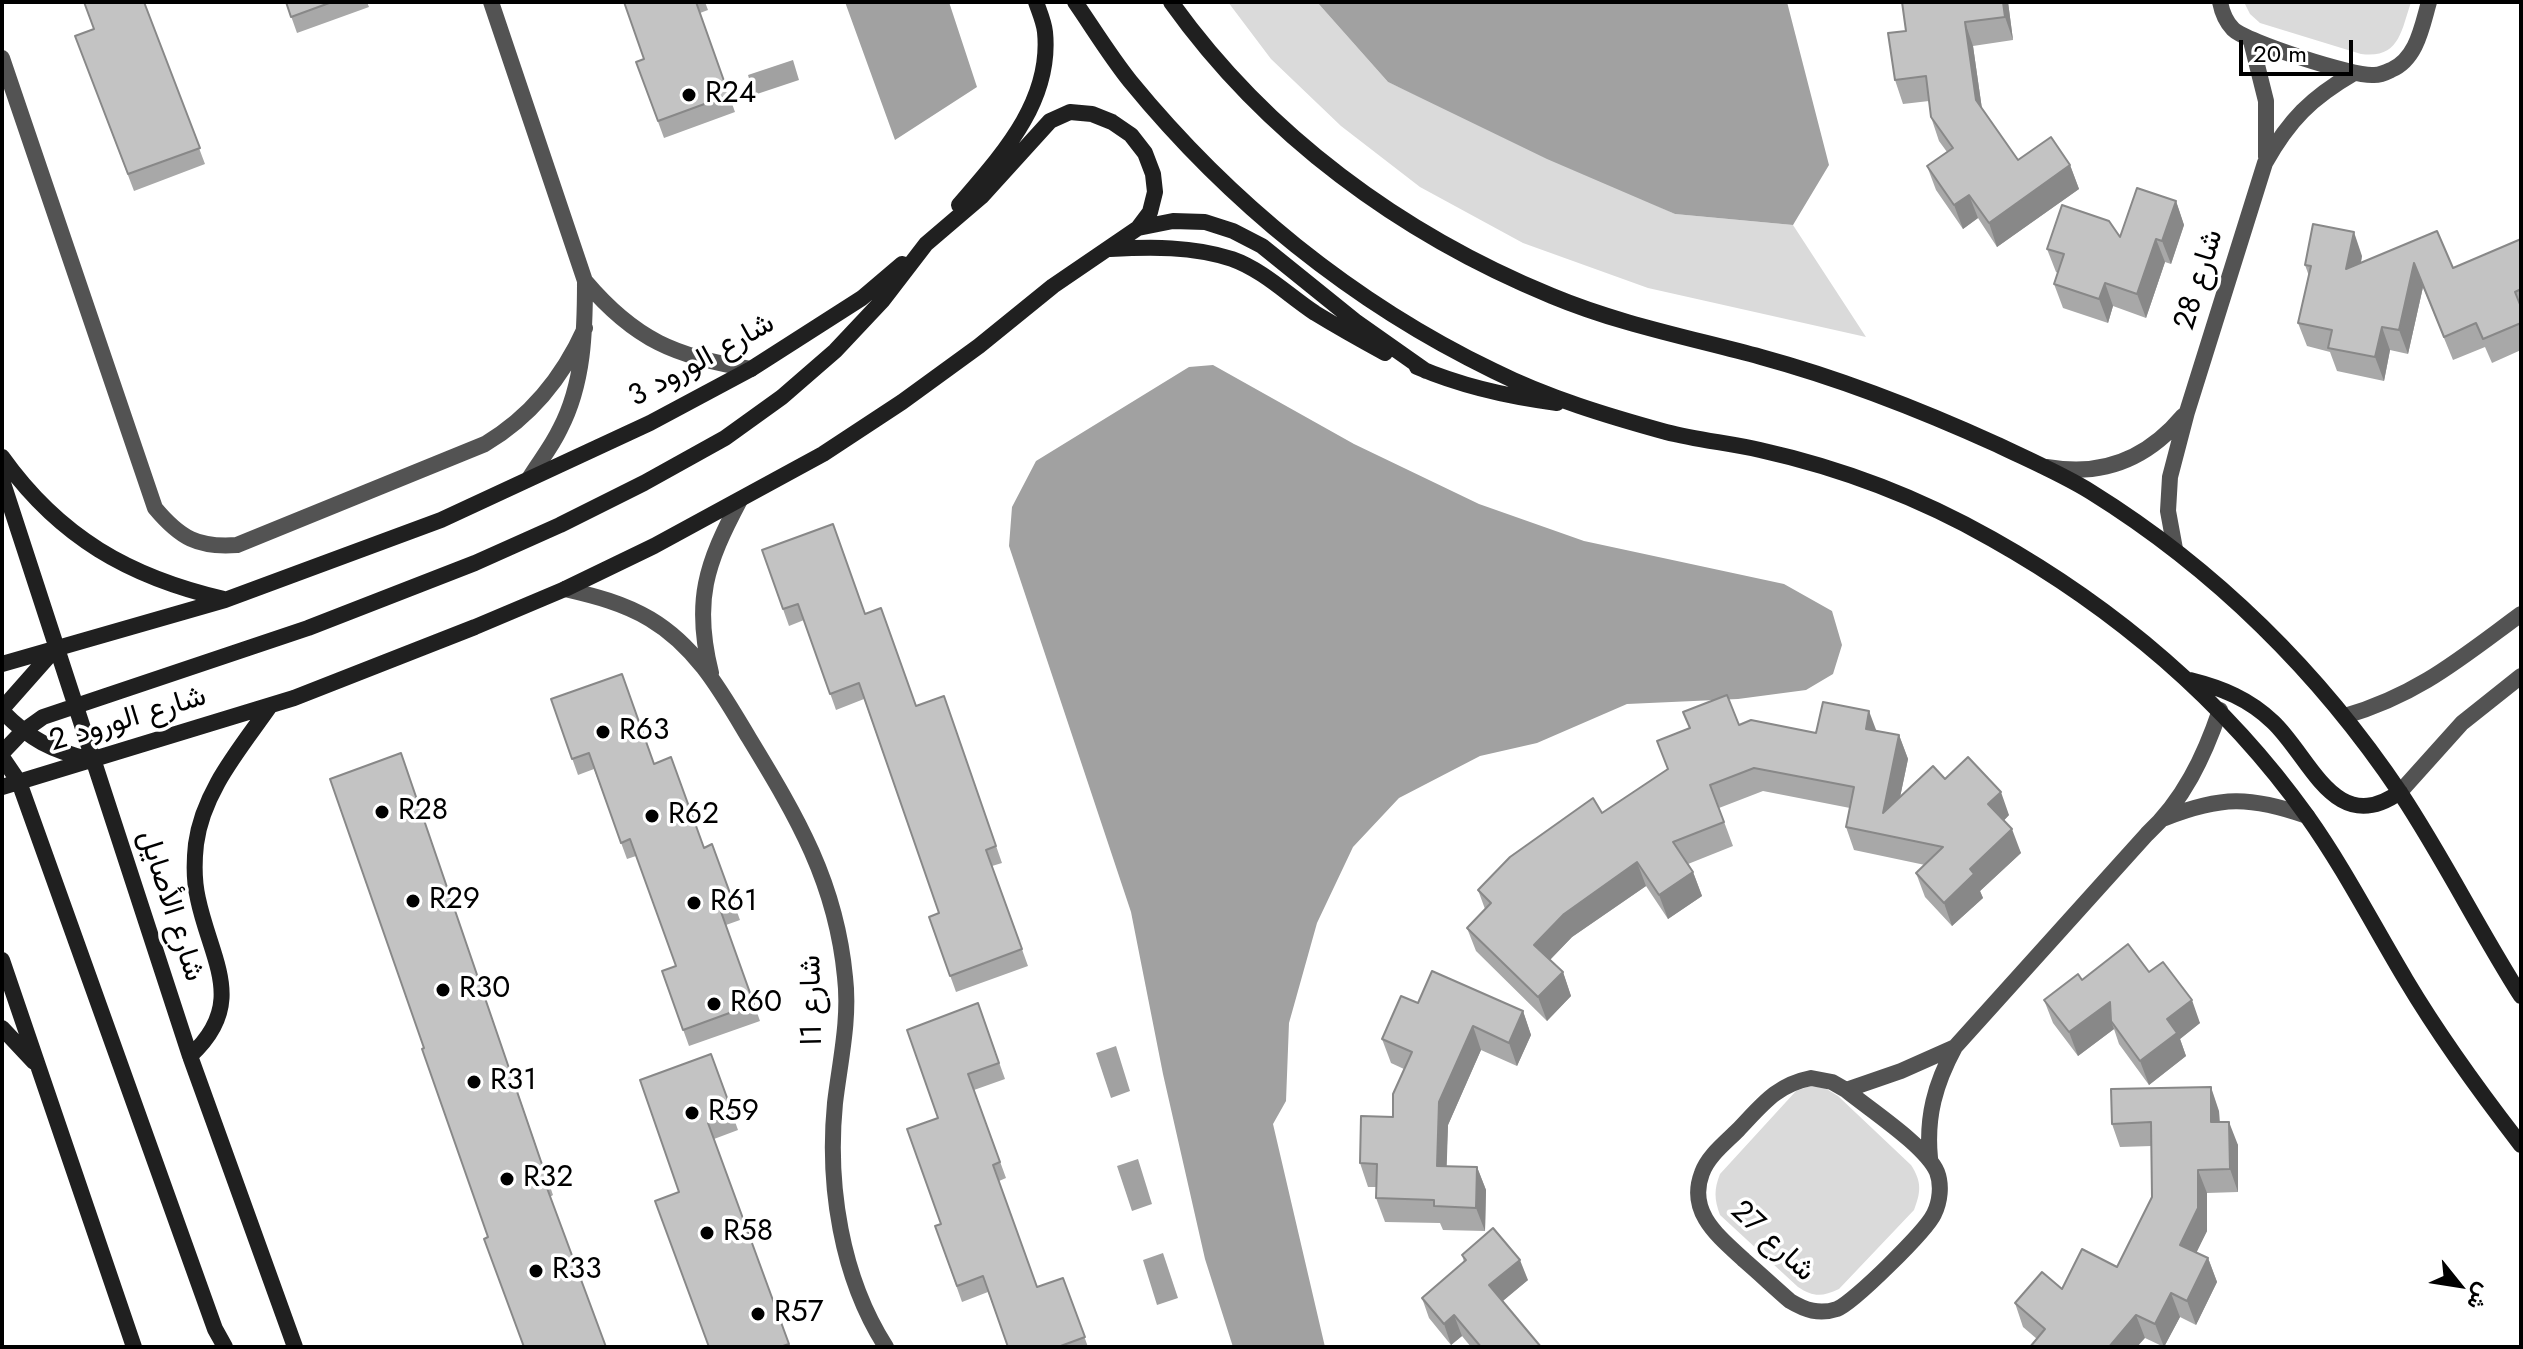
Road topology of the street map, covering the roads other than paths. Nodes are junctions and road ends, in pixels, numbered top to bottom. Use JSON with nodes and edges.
{"nodes":[{"id":1,"x":491,"y":2,"type":"edge"},
{"id":2,"x":1036,"y":2,"type":"edge"},
{"id":3,"x":1075,"y":2,"type":"edge"},
{"id":4,"x":1171,"y":2,"type":"edge"},
{"id":5,"x":2220,"y":2,"type":"edge"},
{"id":6,"x":2429,"y":2,"type":"edge"},
{"id":7,"x":2251,"y":41,"type":"junction"},
{"id":8,"x":2,"y":58,"type":"edge"},
{"id":9,"x":2354,"y":73,"type":"junction"},
{"id":10,"x":2265,"y":163,"type":"junction"},
{"id":11,"x":1138,"y":228,"type":"junction"},
{"id":12,"x":926,"y":244,"type":"junction"},
{"id":13,"x":1110,"y":249,"type":"junction"},
{"id":14,"x":585,"y":281,"type":"junction"},
{"id":15,"x":585,"y":328,"type":"junction"},
{"id":16,"x":751,"y":369,"type":"junction"},
{"id":17,"x":1426,"y":371,"type":"junction"},
{"id":18,"x":1582,"y":407,"type":"junction"},
{"id":19,"x":2187,"y":412,"type":"junction"},
{"id":20,"x":2,"y":457,"type":"edge"},
{"id":21,"x":2042,"y":466,"type":"junction"},
{"id":22,"x":530,"y":477,"type":"junction"},
{"id":23,"x":2,"y":480,"type":"edge"},
{"id":24,"x":740,"y":500,"type":"junction"},
{"id":25,"x":2175,"y":549,"type":"junction"},
{"id":26,"x":565,"y":589,"type":"junction"},
{"id":27,"x":225,"y":600,"type":"junction"},
{"id":28,"x":2521,"y":614,"type":"edge"},
{"id":29,"x":57,"y":647,"type":"junction"},
{"id":30,"x":2,"y":664,"type":"edge"},
{"id":31,"x":711,"y":675,"type":"junction"},
{"id":32,"x":2521,"y":676,"type":"edge"},
{"id":33,"x":2189,"y":680,"type":"junction"},
{"id":34,"x":75,"y":705,"type":"junction"},
{"id":35,"x":270,"y":706,"type":"junction"},
{"id":36,"x":2,"y":710,"type":"edge"},
{"id":37,"x":2220,"y":710,"type":"junction"},
{"id":38,"x":2345,"y":716,"type":"junction"},
{"id":39,"x":22,"y":732,"type":"junction"},
{"id":40,"x":2,"y":755,"type":"edge"},
{"id":41,"x":92,"y":761,"type":"junction"},
{"id":42,"x":10,"y":784,"type":"edge"},
{"id":43,"x":2400,"y":792,"type":"junction"},
{"id":44,"x":2307,"y":816,"type":"junction"},
{"id":45,"x":2164,"y":819,"type":"junction"},
{"id":46,"x":2,"y":960,"type":"edge"},
{"id":47,"x":2521,"y":996,"type":"edge"},
{"id":48,"x":2,"y":1028,"type":"edge"},
{"id":49,"x":1955,"y":1047,"type":"junction"},
{"id":50,"x":190,"y":1056,"type":"junction"},
{"id":51,"x":40,"y":1069,"type":"junction"},
{"id":52,"x":1846,"y":1090,"type":"junction"},
{"id":53,"x":2521,"y":1145,"type":"edge"},
{"id":54,"x":1930,"y":1158,"type":"junction"},
{"id":55,"x":134,"y":1347,"type":"edge"},
{"id":56,"x":225,"y":1347,"type":"edge"},
{"id":57,"x":295,"y":1347,"type":"edge"},
{"id":58,"x":886,"y":1347,"type":"edge"}],
"edges":[{"from":1,"to":14,"type":"street"},
{"from":2,"to":12,"type":"street","name":"شارع الورود 3"},
{"from":3,"to":18,"type":"street"},
{"from":4,"to":21,"type":"street"},
{"from":5,"to":7,"type":"street","name":"شارع 28"},
{"from":6,"to":9,"type":"street","name":"شارع 28"},
{"from":7,"to":9,"type":"street","name":"شارع 28"},
{"from":7,"to":10,"type":"street","name":"شارع 28"},
{"from":8,"to":15,"type":"street"},
{"from":9,"to":10,"type":"street","name":"شارع 28"},
{"from":10,"to":19,"type":"street","name":"شارع 28"},
{"from":11,"to":12,"type":"street"},
{"from":11,"to":13,"type":"street"},
{"from":11,"to":17,"type":"street"},
{"from":12,"to":16,"type":"street","name":"شارع الورود 3"},
{"from":12,"to":34,"type":"street"},
{"from":13,"to":17,"type":"street"},
{"from":13,"to":24,"type":"street"},
{"from":14,"to":15,"type":"street"},
{"from":14,"to":16,"type":"street"},
{"from":15,"to":22,"type":"street"},
{"from":16,"to":22,"type":"street","name":"شارع الورود 3"},
{"from":17,"to":18,"type":"street"},
{"from":18,"to":33,"type":"street"},
{"from":19,"to":21,"type":"street","name":"شارع 28"},
{"from":19,"to":25,"type":"street","name":"شارع 28"},
{"from":20,"to":27,"type":"street"},
{"from":21,"to":25,"type":"street"},
{"from":22,"to":27,"type":"street","name":"شارع الورود 3"},
{"from":23,"to":29,"type":"street","name":"شارع الأصايل"},
{"from":24,"to":26,"type":"street"},
{"from":24,"to":31,"type":"street","name":"I1 شارع"},
{"from":25,"to":38,"type":"street"},
{"from":26,"to":31,"type":"street","name":"I1 شارع"},
{"from":26,"to":35,"type":"street"},
{"from":27,"to":29,"type":"street"},
{"from":28,"to":38,"type":"street"},
{"from":29,"to":30,"type":"street"},
{"from":29,"to":34,"type":"street","name":"شارع الأصايل"},
{"from":29,"to":36,"type":"street"},
{"from":31,"to":58,"type":"street","name":"I1 شارع"},
{"from":32,"to":43,"type":"street"},
{"from":33,"to":37,"type":"street"},
{"from":33,"to":43,"type":"street"},
{"from":34,"to":39,"type":"street"},
{"from":34,"to":41,"type":"street","name":"شارع الأصايل"},
{"from":35,"to":41,"type":"street","name":"شارع الورود 2"},
{"from":35,"to":50,"type":"street"},
{"from":36,"to":39,"type":"street"},
{"from":37,"to":44,"type":"street"},
{"from":37,"to":45,"type":"street","name":"شارع 27"},
{"from":38,"to":43,"type":"street"},
{"from":39,"to":40,"type":"street"},
{"from":39,"to":41,"type":"street"},
{"from":40,"to":42,"type":"street"},
{"from":41,"to":42,"type":"street","name":"شارع الورود 2"},
{"from":41,"to":50,"type":"street","name":"شارع الأصايل"},
{"from":42,"to":56,"type":"street"},
{"from":43,"to":47,"type":"street"},
{"from":44,"to":45,"type":"street","name":"شارع 27"},
{"from":44,"to":53,"type":"street"},
{"from":45,"to":49,"type":"street","name":"شارع 27"},
{"from":46,"to":51,"type":"street"},
{"from":48,"to":51,"type":"street"},
{"from":49,"to":52,"type":"street","name":"شارع 27"},
{"from":49,"to":54,"type":"street","name":"شارع 27"},
{"from":50,"to":57,"type":"street","name":"شارع الأصايل"},
{"from":51,"to":55,"type":"street"},
{"from":52,"to":54,"type":"street","name":"شارع 27"},
{"from":52,"to":54,"type":"street","name":"شارع 27"}]}
